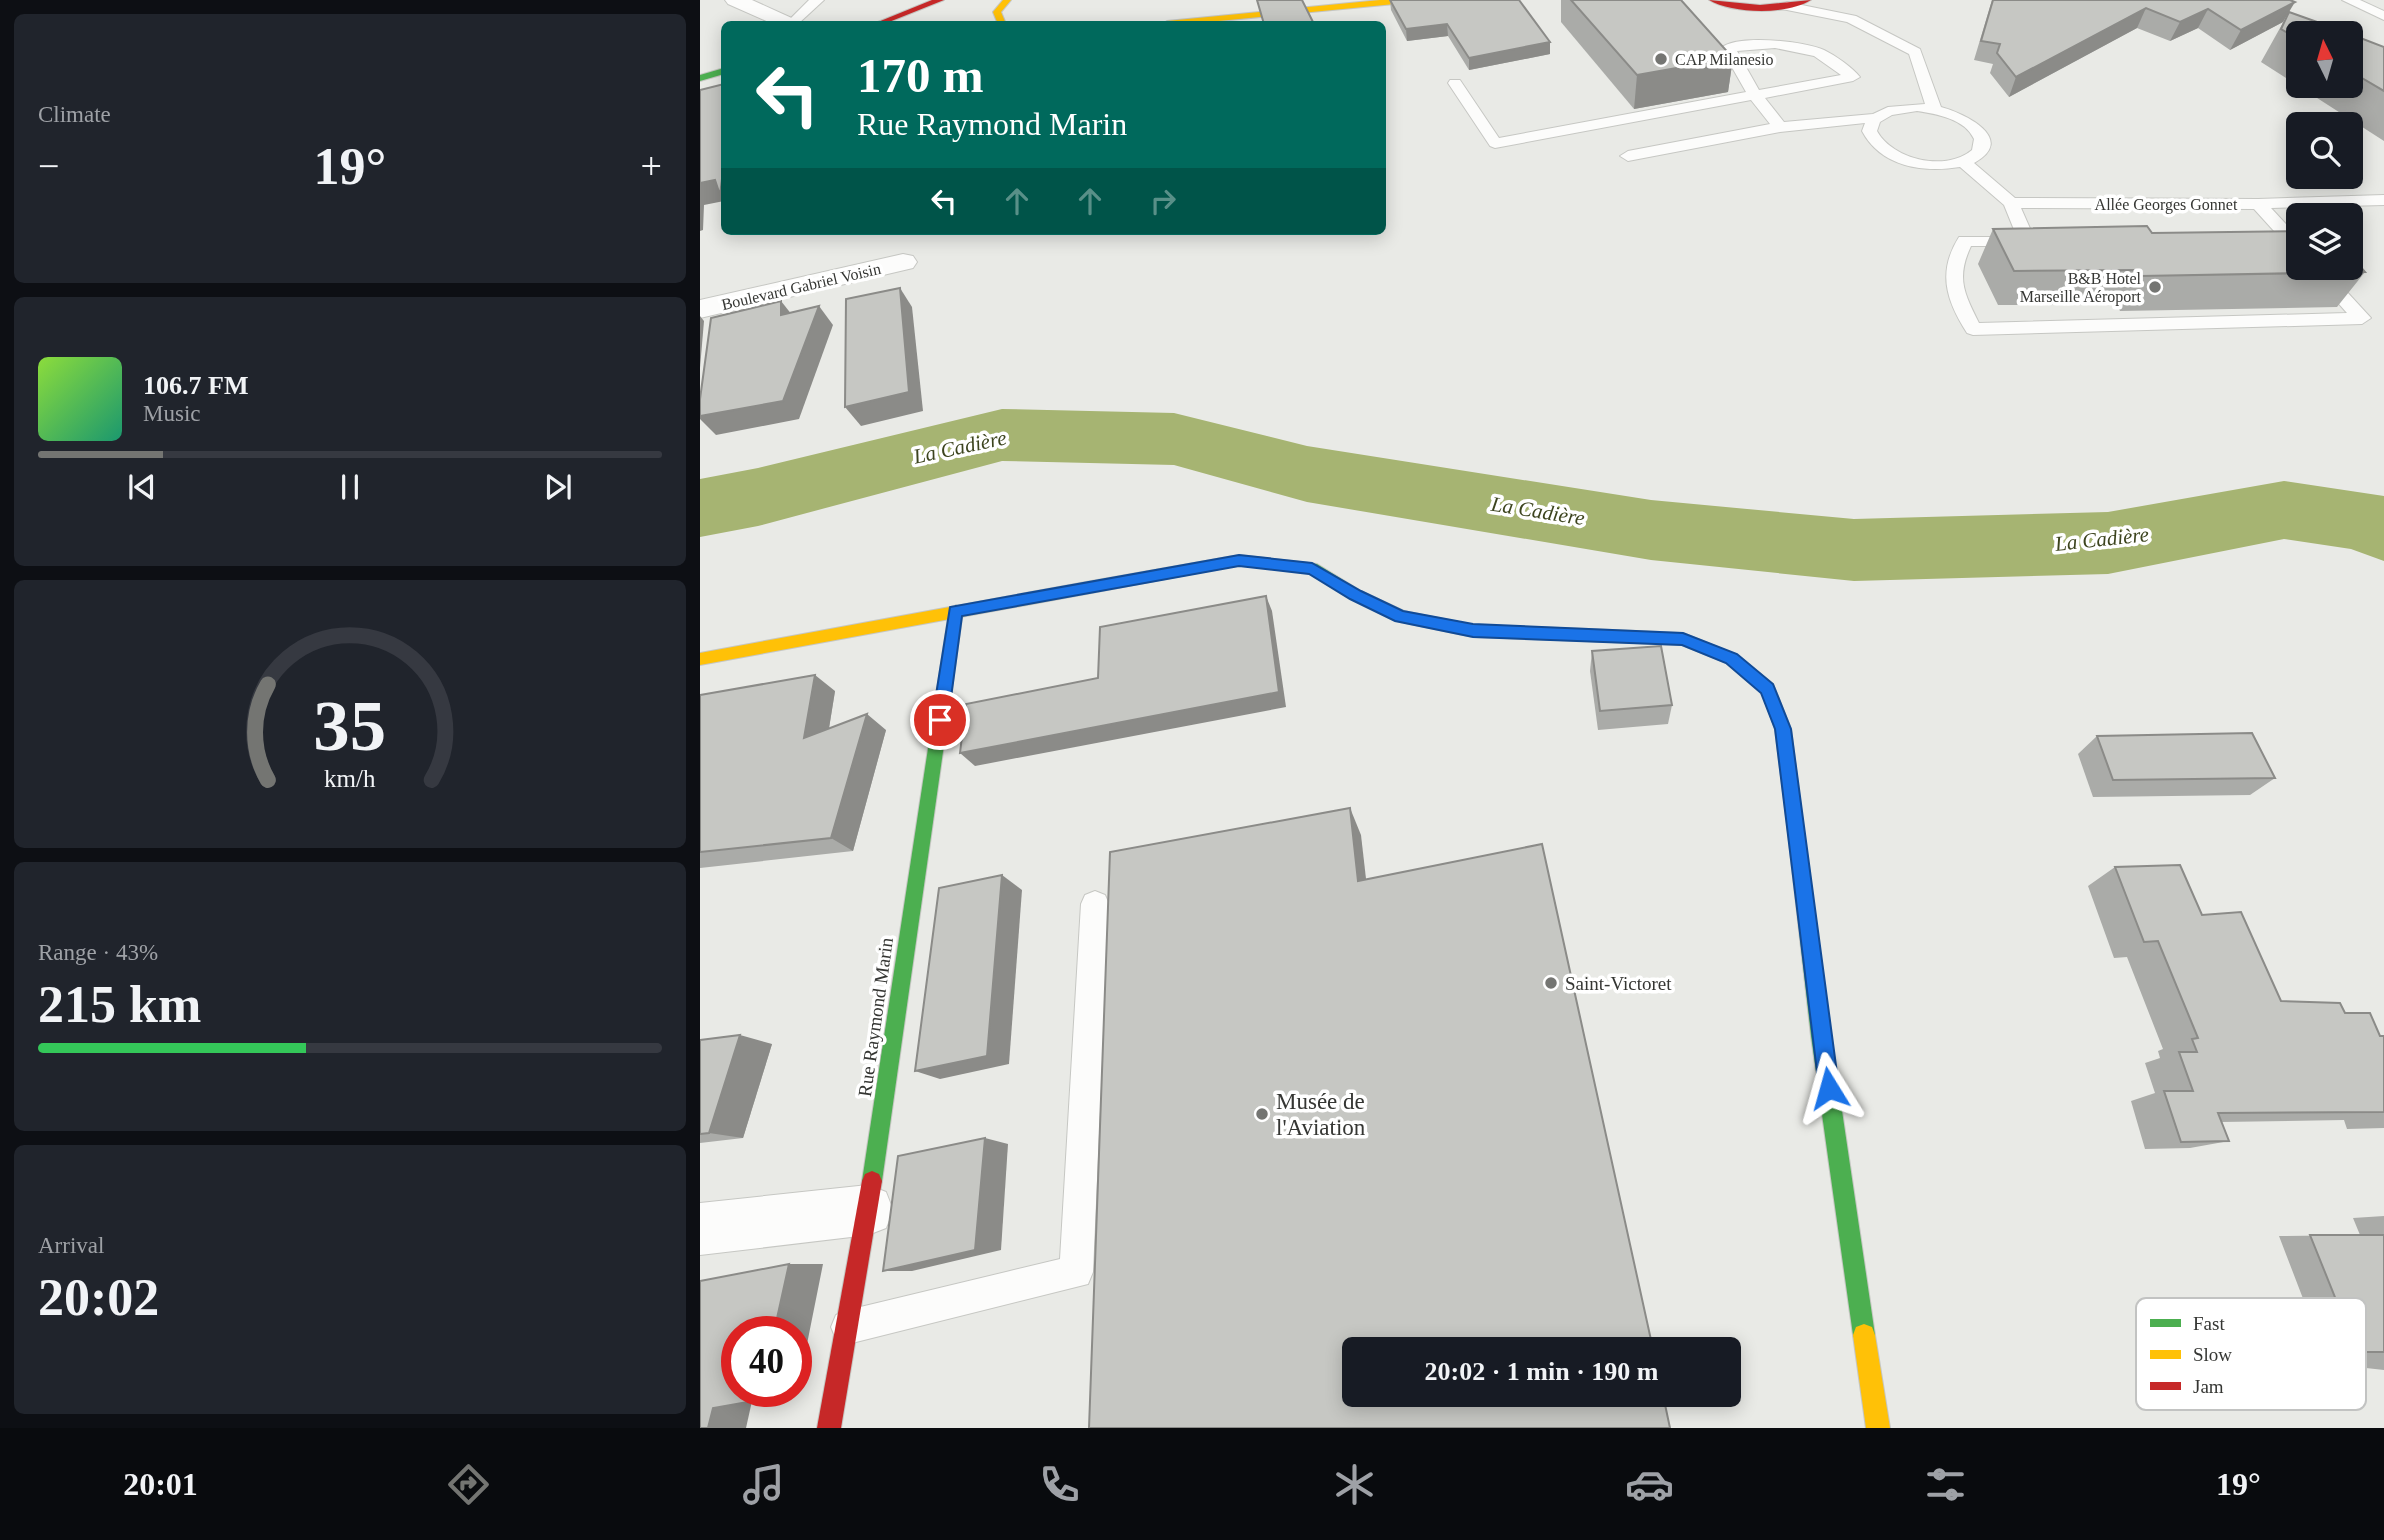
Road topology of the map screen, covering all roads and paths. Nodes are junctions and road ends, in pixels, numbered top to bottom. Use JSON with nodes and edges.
{"nodes":[{"id":1,"x":735,"y":0,"type":"edge"},
{"id":2,"x":817,"y":0,"type":"edge"},
{"id":3,"x":940,"y":0,"type":"edge"},
{"id":4,"x":1007,"y":0,"type":"edge"},
{"id":5,"x":1405,"y":0,"type":"edge"},
{"id":6,"x":1713,"y":0,"type":"edge"},
{"id":7,"x":1807,"y":0,"type":"edge"},
{"id":8,"x":1832,"y":0,"type":"edge"},
{"id":9,"x":2349,"y":0,"type":"edge"},
{"id":10,"x":1289,"y":6,"type":"edge"},
{"id":11,"x":1787,"y":6,"type":"junction"},
{"id":12,"x":2384,"y":16,"type":"edge"},
{"id":13,"x":1258,"y":17,"type":"junction"},
{"id":14,"x":1851,"y":19,"type":"junction"},
{"id":15,"x":783,"y":21,"type":"edge"},
{"id":16,"x":793,"y":21,"type":"edge"},
{"id":17,"x":885,"y":21,"type":"edge"},
{"id":18,"x":1001,"y":21,"type":"edge"},
{"id":19,"x":1206,"y":21,"type":"edge"},
{"id":20,"x":1227,"y":21,"type":"edge"},
{"id":21,"x":721,"y":72,"type":"edge"},
{"id":22,"x":700,"y":78,"type":"edge"},
{"id":23,"x":1455,"y":83,"type":"dead end"},
{"id":24,"x":1755,"y":95,"type":"junction"},
{"id":25,"x":1934,"y":109,"type":"junction"},
{"id":26,"x":1875,"y":118,"type":"junction"},
{"id":27,"x":1780,"y":127,"type":"junction"},
{"id":28,"x":1628,"y":156,"type":"dead end"},
{"id":29,"x":1963,"y":162,"type":"junction"},
{"id":30,"x":2384,"y":200,"type":"edge"},
{"id":31,"x":2011,"y":203,"type":"junction"},
{"id":32,"x":2258,"y":204,"type":"junction"},
{"id":33,"x":2286,"y":234,"type":"edge"},
{"id":34,"x":903,"y":262,"type":"dead end"},
{"id":35,"x":2327,"y":280,"type":"edge"},
{"id":36,"x":700,"y":309,"type":"edge"},
{"id":37,"x":956,"y":611,"type":"junction"},
{"id":38,"x":700,"y":659,"type":"edge"},
{"id":39,"x":1095,"y":904,"type":"dead end"},
{"id":40,"x":868,"y":1210,"type":"junction"},
{"id":41,"x":700,"y":1229,"type":"edge"},
{"id":42,"x":848,"y":1327,"type":"junction"},
{"id":43,"x":829,"y":1428,"type":"edge"},
{"id":44,"x":1878,"y":1428,"type":"edge"}],
"edges":[{"from":1,"to":15,"type":"street"},
{"from":2,"to":16,"type":"lane"},
{"from":3,"to":17,"type":"street"},
{"from":4,"to":18,"type":"street"},
{"from":5,"to":10,"type":"street"},
{"from":6,"to":11,"type":"street"},
{"from":7,"to":11,"type":"street"},
{"from":8,"to":14,"type":"lane"},
{"from":9,"to":12,"type":"lane"},
{"from":10,"to":13,"type":"street"},
{"from":11,"to":14,"type":"lane"},
{"from":13,"to":19,"type":"street"},
{"from":13,"to":20,"type":"street"},
{"from":14,"to":25,"type":"lane"},
{"from":21,"to":22,"type":"street"},
{"from":23,"to":24,"type":"lane"},
{"from":24,"to":24,"type":"lane"},
{"from":24,"to":27,"type":"lane"},
{"from":25,"to":26,"type":"lane"},
{"from":25,"to":29,"type":"lane"},
{"from":26,"to":27,"type":"lane"},
{"from":26,"to":29,"type":"lane"},
{"from":27,"to":28,"type":"lane"},
{"from":29,"to":31,"type":"lane"},
{"from":30,"to":32,"type":"lane","name":"Allée Georges Gonnet"},
{"from":31,"to":32,"type":"lane","name":"Allée Georges Gonnet"},
{"from":31,"to":35,"type":"lane"},
{"from":32,"to":33,"type":"lane"},
{"from":34,"to":36,"type":"street","name":"Boulevard Gabriel Voisin"},
{"from":37,"to":38,"type":"street"},
{"from":37,"to":40,"type":"street","name":"Rue Raymond Marin"},
{"from":37,"to":44,"type":"street"},
{"from":39,"to":42,"type":"lane"},
{"from":40,"to":41,"type":"street"},
{"from":40,"to":42,"type":"street","name":"Rue Raymond Marin"},
{"from":42,"to":43,"type":"street","name":"Rue Raymond Marin"}]}
